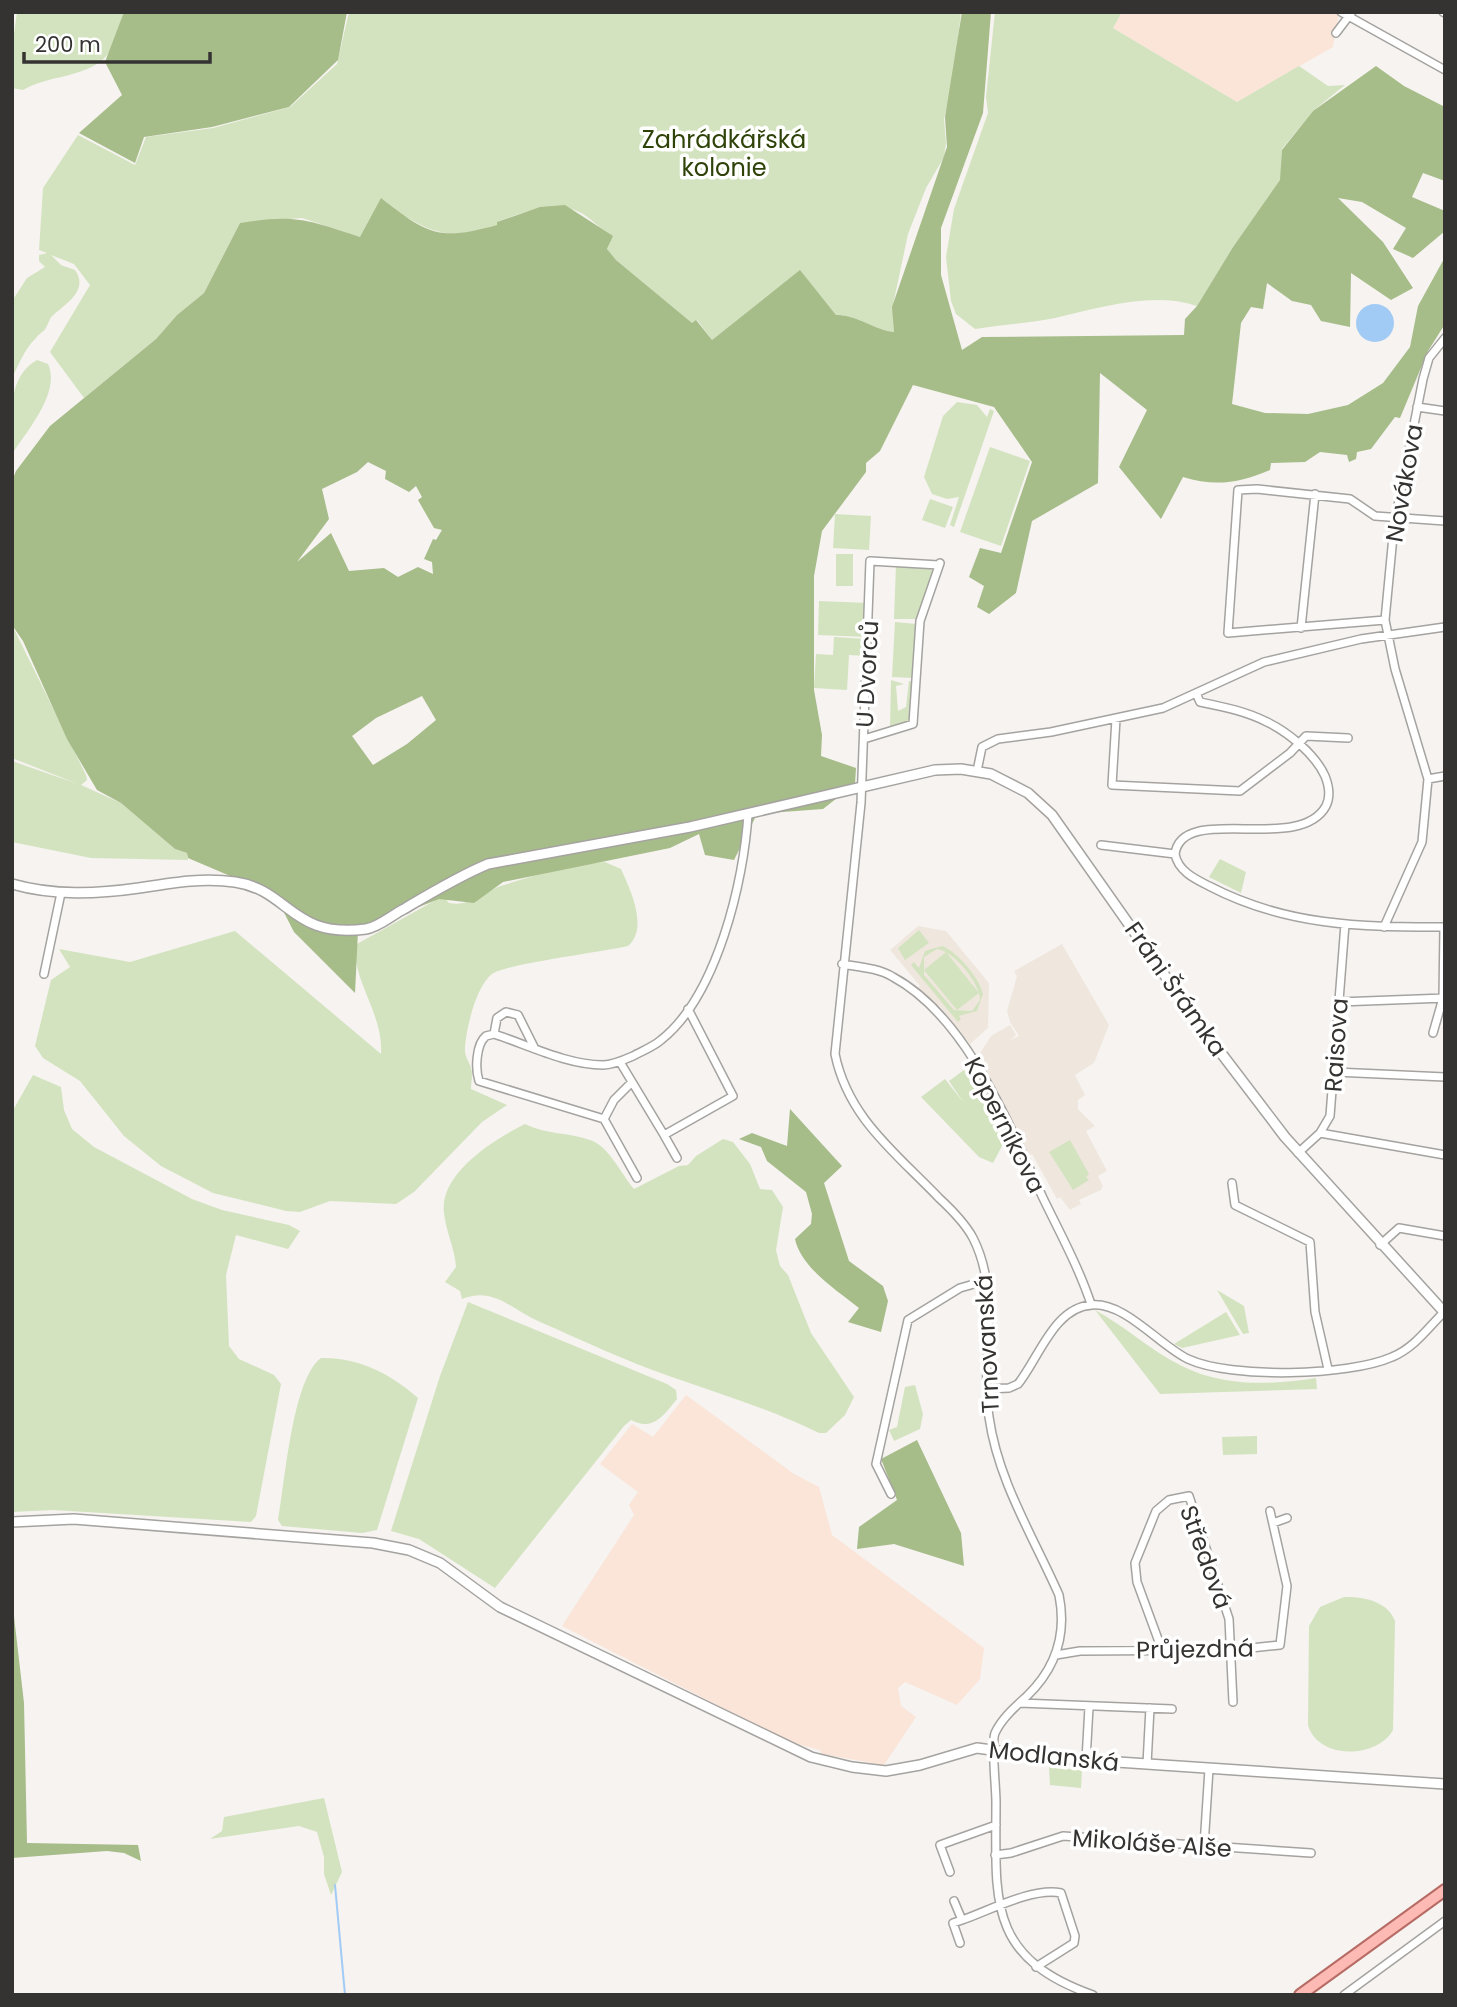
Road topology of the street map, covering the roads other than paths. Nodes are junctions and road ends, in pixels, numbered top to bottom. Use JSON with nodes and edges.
{"nodes":[{"id":1,"x":1341,"y":12,"type":"edge"},
{"id":2,"x":1351,"y":15,"type":"edge"},
{"id":3,"x":1336,"y":33,"type":"dead end"},
{"id":4,"x":1445,"y":70,"type":"edge"},
{"id":5,"x":1445,"y":338,"type":"edge"},
{"id":6,"x":1417,"y":407,"type":"junction"},
{"id":7,"x":1445,"y":411,"type":"edge"},
{"id":8,"x":1315,"y":494,"type":"junction"},
{"id":9,"x":1396,"y":519,"type":"junction"},
{"id":10,"x":1445,"y":521,"type":"edge"},
{"id":11,"x":1385,"y":620,"type":"junction"},
{"id":12,"x":1445,"y":627,"type":"edge"},
{"id":13,"x":1301,"y":628,"type":"junction"},
{"id":14,"x":1388,"y":634,"type":"junction"},
{"id":15,"x":1196,"y":693,"type":"junction"},
{"id":16,"x":1116,"y":719,"type":"junction"},
{"id":17,"x":1348,"y":738,"type":"dead end"},
{"id":18,"x":864,"y":739,"type":"junction"},
{"id":19,"x":1299,"y":743,"type":"junction"},
{"id":20,"x":977,"y":771,"type":"junction"},
{"id":21,"x":1445,"y":776,"type":"edge"},
{"id":22,"x":1428,"y":779,"type":"junction"},
{"id":23,"x":861,"y":787,"type":"junction"},
{"id":24,"x":748,"y":814,"type":"junction"},
{"id":25,"x":1101,"y":845,"type":"dead end"},
{"id":26,"x":1175,"y":854,"type":"junction"},
{"id":27,"x":12,"y":884,"type":"edge"},
{"id":28,"x":61,"y":893,"type":"junction"},
{"id":29,"x":1345,"y":924,"type":"junction"},
{"id":30,"x":1384,"y":927,"type":"junction"},
{"id":31,"x":1444,"y":927,"type":"edge"},
{"id":32,"x":842,"y":964,"type":"junction"},
{"id":33,"x":44,"y":974,"type":"dead end"},
{"id":34,"x":1444,"y":998,"type":"edge"},
{"id":35,"x":1339,"y":1002,"type":"junction"},
{"id":36,"x":688,"y":1009,"type":"junction"},
{"id":37,"x":1433,"y":1033,"type":"dead end"},
{"id":38,"x":494,"y":1034,"type":"junction"},
{"id":39,"x":534,"y":1046,"type":"junction"},
{"id":40,"x":620,"y":1062,"type":"junction"},
{"id":41,"x":1335,"y":1072,"type":"junction"},
{"id":42,"x":1445,"y":1077,"type":"edge"},
{"id":43,"x":632,"y":1082,"type":"junction"},
{"id":44,"x":604,"y":1119,"type":"junction"},
{"id":45,"x":1320,"y":1133,"type":"junction"},
{"id":46,"x":664,"y":1135,"type":"junction"},
{"id":47,"x":1298,"y":1153,"type":"junction"},
{"id":48,"x":1445,"y":1155,"type":"edge"},
{"id":49,"x":677,"y":1158,"type":"dead end"},
{"id":50,"x":637,"y":1178,"type":"dead end"},
{"id":51,"x":1232,"y":1183,"type":"dead end"},
{"id":52,"x":1445,"y":1236,"type":"edge"},
{"id":53,"x":1380,"y":1245,"type":"junction"},
{"id":54,"x":988,"y":1280,"type":"junction"},
{"id":55,"x":1091,"y":1304,"type":"junction"},
{"id":56,"x":1444,"y":1312,"type":"edge"},
{"id":57,"x":1328,"y":1368,"type":"junction"},
{"id":58,"x":988,"y":1389,"type":"junction"},
{"id":59,"x":891,"y":1494,"type":"dead end"},
{"id":60,"x":1270,"y":1511,"type":"dead end"},
{"id":61,"x":1287,"y":1518,"type":"dead end"},
{"id":62,"x":12,"y":1522,"type":"edge"},
{"id":63,"x":1273,"y":1523,"type":"junction"},
{"id":64,"x":1162,"y":1650,"type":"junction"},
{"id":65,"x":1232,"y":1650,"type":"junction"},
{"id":66,"x":1056,"y":1655,"type":"junction"},
{"id":67,"x":1233,"y":1702,"type":"dead end"},
{"id":68,"x":1020,"y":1703,"type":"junction"},
{"id":69,"x":1089,"y":1707,"type":"junction"},
{"id":70,"x":1150,"y":1708,"type":"junction"},
{"id":71,"x":1172,"y":1709,"type":"dead end"},
{"id":72,"x":994,"y":1749,"type":"junction"},
{"id":73,"x":1086,"y":1760,"type":"junction"},
{"id":74,"x":1147,"y":1764,"type":"junction"},
{"id":75,"x":1209,"y":1769,"type":"junction"},
{"id":76,"x":1444,"y":1781,"type":"edge"},
{"id":77,"x":996,"y":1825,"type":"junction"},
{"id":78,"x":1204,"y":1846,"type":"junction"},
{"id":79,"x":1311,"y":1853,"type":"dead end"},
{"id":80,"x":995,"y":1855,"type":"junction"},
{"id":81,"x":950,"y":1872,"type":"dead end"},
{"id":82,"x":1445,"y":1890,"type":"edge"},
{"id":83,"x":954,"y":1901,"type":"dead end"},
{"id":84,"x":998,"y":1903,"type":"junction"},
{"id":85,"x":961,"y":1920,"type":"junction"},
{"id":86,"x":1445,"y":1921,"type":"edge"},
{"id":87,"x":960,"y":1943,"type":"dead end"},
{"id":88,"x":1036,"y":1967,"type":"junction"},
{"id":89,"x":1307,"y":1993,"type":"edge"},
{"id":90,"x":1093,"y":1995,"type":"edge"},
{"id":91,"x":1344,"y":1995,"type":"edge"}],
"edges":[{"from":1,"to":2,"type":"street"},
{"from":2,"to":3,"type":"street"},
{"from":2,"to":4,"type":"street"},
{"from":5,"to":6,"type":"street","name":"Novákova"},
{"from":6,"to":7,"type":"street"},
{"from":6,"to":9,"type":"street","name":"Novákova"},
{"from":8,"to":9,"type":"street"},
{"from":8,"to":13,"type":"street"},
{"from":8,"to":13,"type":"street"},
{"from":9,"to":10,"type":"street"},
{"from":9,"to":11,"type":"street","name":"Novákova"},
{"from":11,"to":13,"type":"street"},
{"from":11,"to":14,"type":"street","name":"Novákova"},
{"from":12,"to":14,"type":"street"},
{"from":14,"to":15,"type":"street"},
{"from":14,"to":22,"type":"street","name":"Novákova"},
{"from":15,"to":16,"type":"street"},
{"from":15,"to":19,"type":"street"},
{"from":16,"to":19,"type":"street"},
{"from":16,"to":20,"type":"street"},
{"from":17,"to":19,"type":"street"},
{"from":18,"to":18,"type":"street","name":"U Dvorců"},
{"from":18,"to":23,"type":"street","name":"U Dvorců"},
{"from":19,"to":26,"type":"street"},
{"from":20,"to":23,"type":"street","name":"Fráni Šrámka"},
{"from":20,"to":47,"type":"street","name":"Fráni Šrámka"},
{"from":21,"to":22,"type":"street"},
{"from":22,"to":30,"type":"street"},
{"from":23,"to":24,"type":"street","name":"Fráni Šrámka"},
{"from":23,"to":32,"type":"street","name":"Trnovanská"},
{"from":24,"to":28,"type":"street","name":"Fráni Šrámka"},
{"from":24,"to":36,"type":"street"},
{"from":25,"to":26,"type":"street"},
{"from":26,"to":29,"type":"street"},
{"from":27,"to":28,"type":"street","name":"Fráni Šrámka"},
{"from":28,"to":33,"type":"street"},
{"from":29,"to":30,"type":"street"},
{"from":29,"to":35,"type":"street","name":"Raisova"},
{"from":30,"to":31,"type":"street"},
{"from":31,"to":34,"type":"street"},
{"from":32,"to":54,"type":"street","name":"Trnovanská"},
{"from":32,"to":55,"type":"street","name":"Koperníkova"},
{"from":34,"to":35,"type":"street"},
{"from":34,"to":37,"type":"street"},
{"from":35,"to":41,"type":"street","name":"Raisova"},
{"from":36,"to":40,"type":"street"},
{"from":36,"to":46,"type":"street"},
{"from":38,"to":39,"type":"street"},
{"from":38,"to":39,"type":"street"},
{"from":38,"to":44,"type":"street"},
{"from":39,"to":40,"type":"street"},
{"from":40,"to":43,"type":"street"},
{"from":41,"to":42,"type":"street"},
{"from":41,"to":45,"type":"street","name":"Raisova"},
{"from":43,"to":44,"type":"street"},
{"from":43,"to":46,"type":"street"},
{"from":44,"to":50,"type":"street"},
{"from":45,"to":47,"type":"street","name":"Raisova"},
{"from":45,"to":48,"type":"street"},
{"from":46,"to":49,"type":"street"},
{"from":47,"to":53,"type":"street","name":"Fráni Šrámka"},
{"from":51,"to":57,"type":"street"},
{"from":52,"to":53,"type":"street"},
{"from":53,"to":56,"type":"street","name":"Fráni Šrámka"},
{"from":54,"to":58,"type":"street","name":"Trnovanská"},
{"from":54,"to":59,"type":"street"},
{"from":55,"to":57,"type":"street"},
{"from":55,"to":58,"type":"street"},
{"from":56,"to":57,"type":"street"},
{"from":58,"to":66,"type":"street","name":"Trnovanská"},
{"from":60,"to":63,"type":"street","name":"Průjezdná"},
{"from":61,"to":63,"type":"street"},
{"from":62,"to":72,"type":"street","name":"Modlanská"},
{"from":63,"to":65,"type":"street","name":"Průjezdná"},
{"from":64,"to":65,"type":"street","name":"Průjezdná"},
{"from":64,"to":65,"type":"street","name":"Středová"},
{"from":64,"to":66,"type":"street","name":"Průjezdná"},
{"from":65,"to":67,"type":"street","name":"Středová"},
{"from":66,"to":68,"type":"street","name":"Trnovanská"},
{"from":68,"to":69,"type":"street"},
{"from":68,"to":72,"type":"street","name":"Trnovanská"},
{"from":69,"to":70,"type":"street"},
{"from":69,"to":73,"type":"street"},
{"from":70,"to":71,"type":"street"},
{"from":70,"to":74,"type":"street"},
{"from":72,"to":73,"type":"street","name":"Modlanská"},
{"from":72,"to":77,"type":"street"},
{"from":73,"to":74,"type":"street","name":"Modlanská"},
{"from":74,"to":75,"type":"street","name":"Modlanská"},
{"from":75,"to":76,"type":"street","name":"Modlanská"},
{"from":75,"to":78,"type":"street"},
{"from":77,"to":80,"type":"street"},
{"from":77,"to":81,"type":"street"},
{"from":78,"to":79,"type":"street","name":"Mikoláše Alše"},
{"from":78,"to":80,"type":"street","name":"Mikoláše Alše"},
{"from":80,"to":84,"type":"street"},
{"from":82,"to":89,"type":"main road"},
{"from":83,"to":85,"type":"street"},
{"from":84,"to":85,"type":"street"},
{"from":84,"to":88,"type":"street"},
{"from":84,"to":88,"type":"street"},
{"from":85,"to":87,"type":"street"},
{"from":86,"to":91,"type":"street"},
{"from":88,"to":90,"type":"street"}]}
